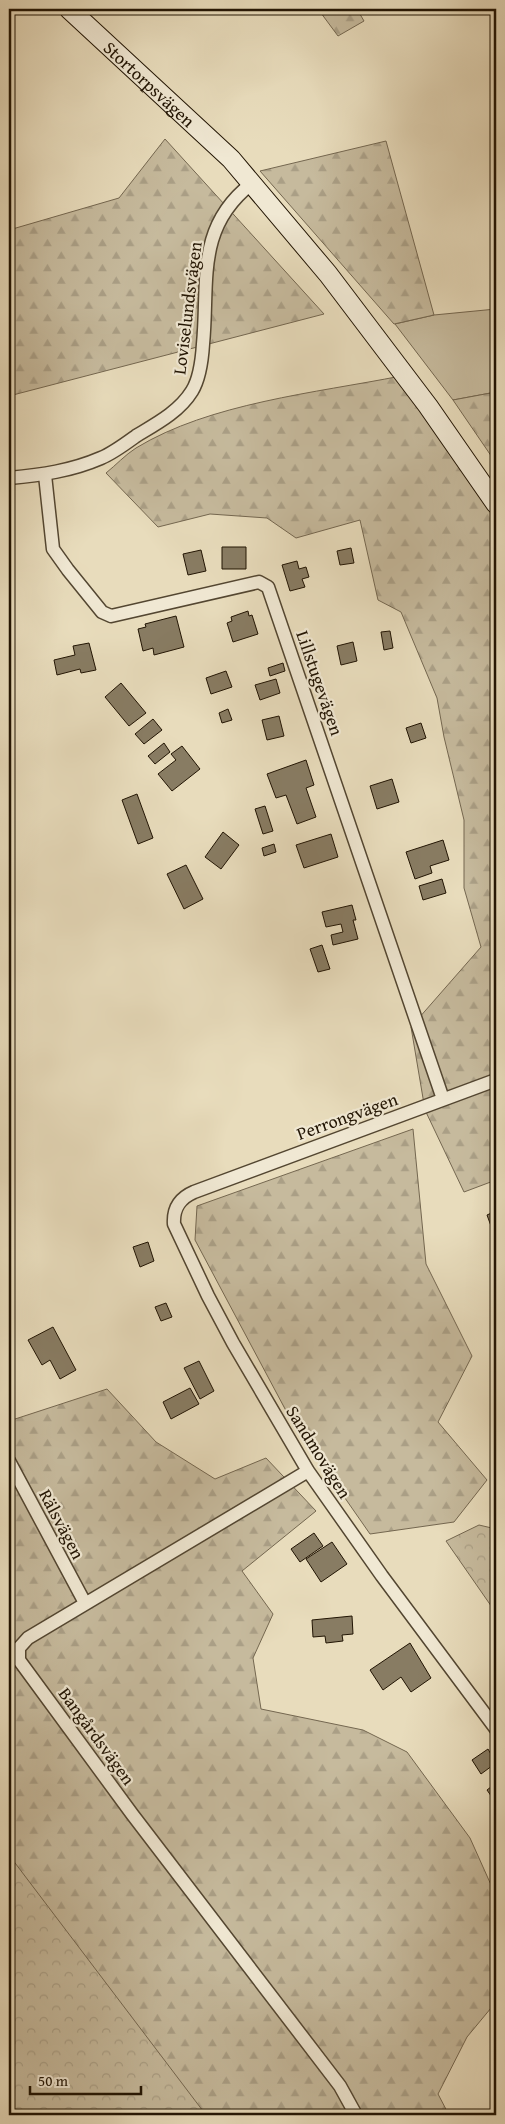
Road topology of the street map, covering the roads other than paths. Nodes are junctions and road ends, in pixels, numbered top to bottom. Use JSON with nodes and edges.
{"nodes":[{"id":1,"x":69,"y":9,"type":"edge"},
{"id":2,"x":251,"y":184,"type":"junction"},
{"id":3,"x":45,"y":475,"type":"junction"},
{"id":4,"x":9,"y":478,"type":"edge"},
{"id":5,"x":496,"y":504,"type":"edge"},
{"id":6,"x":496,"y":1080,"type":"edge"},
{"id":7,"x":443,"y":1100,"type":"junction"},
{"id":8,"x":210,"y":1186,"type":"joint"},
{"id":9,"x":9,"y":1461,"type":"edge"},
{"id":10,"x":308,"y":1471,"type":"junction"},
{"id":11,"x":85,"y":1603,"type":"junction"},
{"id":12,"x":496,"y":1729,"type":"edge"},
{"id":13,"x":356,"y":2115,"type":"edge"}],
"edges":[{"from":1,"to":2,"type":"street","name":"Stortorpsvägen"},
{"from":2,"to":3,"type":"street","name":"Loviselundsvägen"},
{"from":2,"to":5,"type":"street","name":"Stortorpsvägen"},
{"from":3,"to":4,"type":"street","name":"Loviselundsvägen"},
{"from":3,"to":7,"type":"street","name":"Lillstugevägen"},
{"from":6,"to":7,"type":"street","name":"Perrongvägen"},
{"from":7,"to":8,"type":"street","name":"Perrongvägen"},
{"from":8,"to":10,"type":"street","name":"Sandmovägen"},
{"from":9,"to":11,"type":"street","name":"Rälsvägen"},
{"from":10,"to":11,"type":"street","name":"Bangårdsvägen"},
{"from":10,"to":12,"type":"street","name":"Sandmovägen"},
{"from":11,"to":13,"type":"street","name":"Bangårdsvägen"}]}
